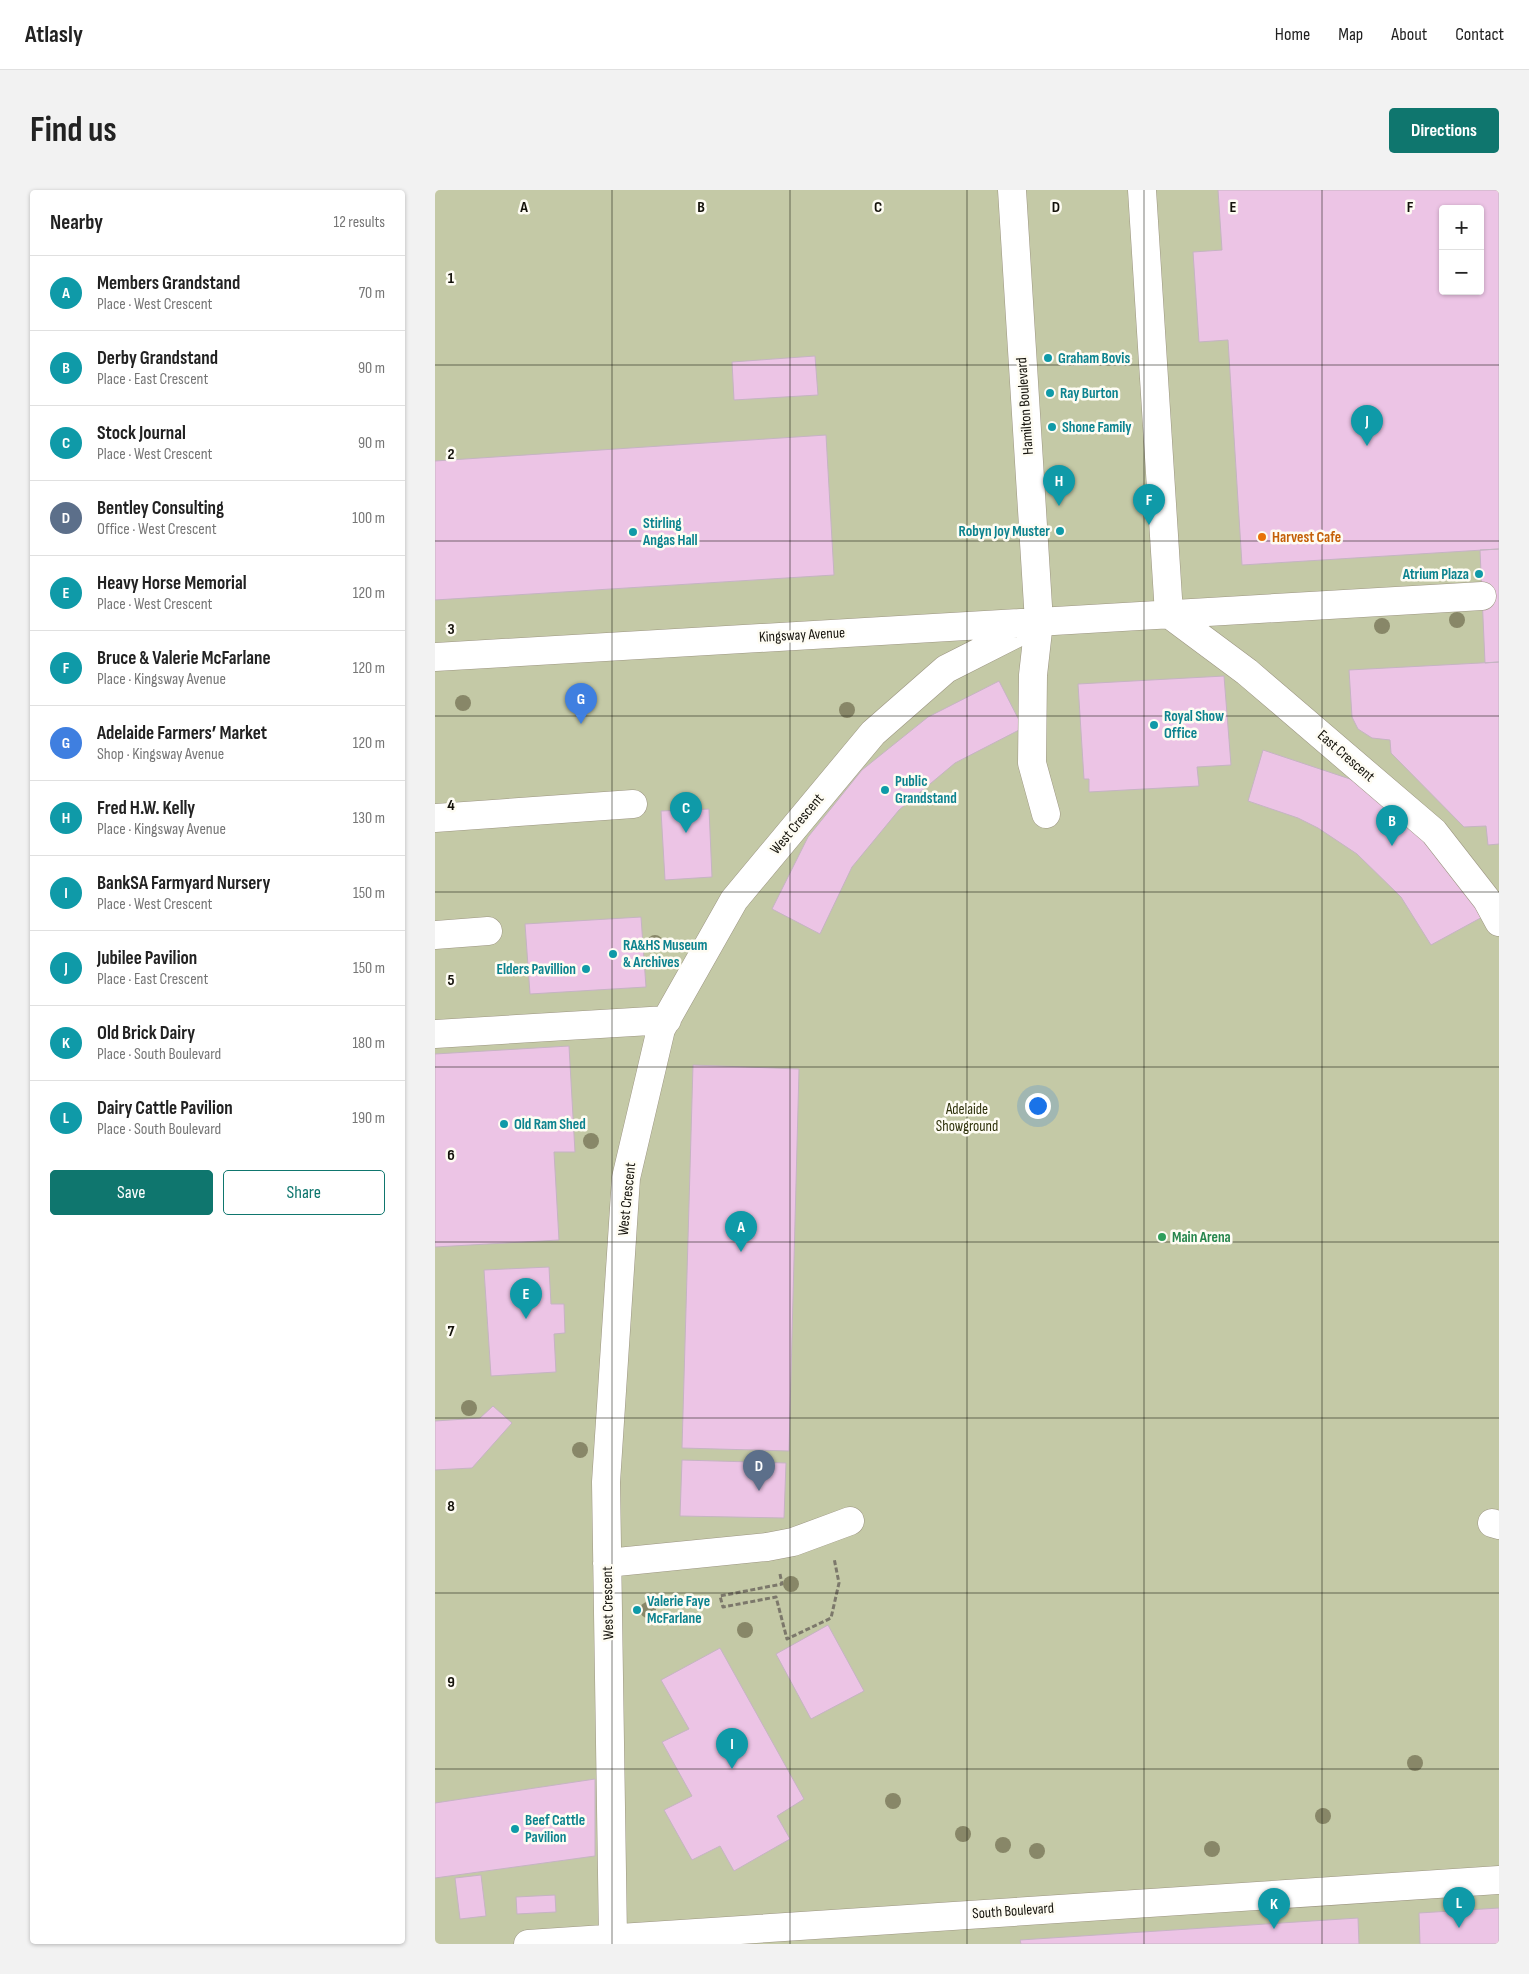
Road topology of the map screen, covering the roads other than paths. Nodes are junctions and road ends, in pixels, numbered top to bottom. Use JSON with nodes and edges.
{"nodes":[{"id":1,"x":1012,"y":190,"type":"edge"},
{"id":2,"x":1142,"y":190,"type":"edge"},
{"id":3,"x":1482,"y":596,"type":"dead end"},
{"id":4,"x":1169,"y":614,"type":"junction"},
{"id":5,"x":1039,"y":622,"type":"junction"},
{"id":6,"x":435,"y":657,"type":"edge"},
{"id":7,"x":633,"y":804,"type":"dead end"},
{"id":8,"x":1046,"y":814,"type":"dead end"},
{"id":9,"x":435,"y":818,"type":"edge"},
{"id":10,"x":1499,"y":922,"type":"edge"},
{"id":11,"x":488,"y":931,"type":"dead end"},
{"id":12,"x":435,"y":935,"type":"edge"},
{"id":13,"x":667,"y":1020,"type":"junction"},
{"id":14,"x":435,"y":1034,"type":"edge"},
{"id":15,"x":840,"y":1525,"type":"road end"},
{"id":16,"x":607,"y":1563,"type":"junction"},
{"id":17,"x":1499,"y":1880,"type":"edge"},
{"id":18,"x":613,"y":1938,"type":"junction"},
{"id":19,"x":528,"y":1944,"type":"edge"}],
"edges":[{"from":1,"to":5,"type":"street","name":"Hamilton Boulevard"},
{"from":2,"to":4,"type":"street"},
{"from":3,"to":4,"type":"street","name":"Kingsway Avenue"},
{"from":4,"to":5,"type":"street","name":"Kingsway Avenue"},
{"from":4,"to":10,"type":"street","name":"East Crescent"},
{"from":5,"to":6,"type":"street","name":"Kingsway Avenue"},
{"from":5,"to":8,"type":"street","name":"Hamilton Boulevard"},
{"from":5,"to":13,"type":"street","name":"West Crescent"},
{"from":7,"to":9,"type":"street"},
{"from":11,"to":12,"type":"street"},
{"from":13,"to":14,"type":"street"},
{"from":13,"to":16,"type":"street","name":"West Crescent"},
{"from":15,"to":16,"type":"street"},
{"from":16,"to":18,"type":"street","name":"West Crescent"},
{"from":17,"to":18,"type":"street","name":"South Boulevard"},
{"from":18,"to":19,"type":"street","name":"South Boulevard"}]}
